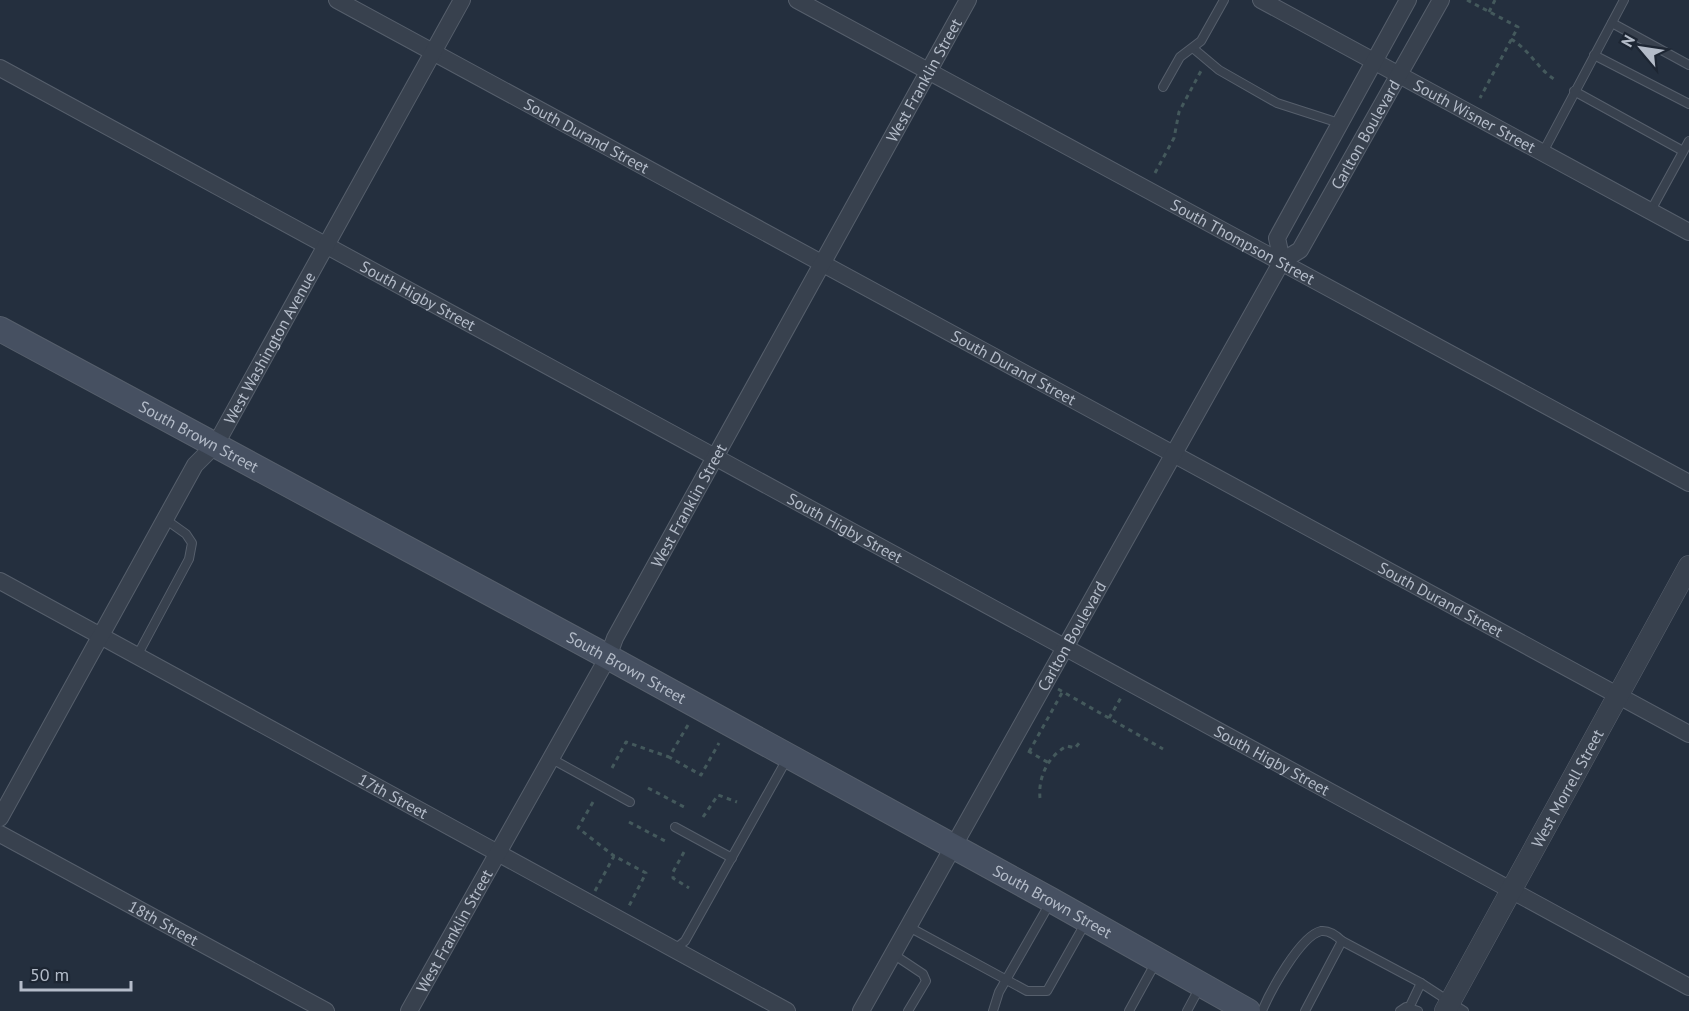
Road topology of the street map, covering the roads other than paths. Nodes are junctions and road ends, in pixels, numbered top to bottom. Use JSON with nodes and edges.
{"nodes":[{"id":1,"x":337,"y":0,"type":"edge"},
{"id":2,"x":462,"y":0,"type":"edge"},
{"id":3,"x":797,"y":0,"type":"edge"},
{"id":4,"x":969,"y":0,"type":"edge"},
{"id":5,"x":1224,"y":0,"type":"edge"},
{"id":6,"x":1261,"y":0,"type":"edge"},
{"id":7,"x":1408,"y":0,"type":"edge"},
{"id":8,"x":1441,"y":0,"type":"edge"},
{"id":9,"x":1624,"y":0,"type":"edge"},
{"id":10,"x":1612,"y":23,"type":"junction"},
{"id":11,"x":1194,"y":49,"type":"junction"},
{"id":12,"x":433,"y":52,"type":"junction"},
{"id":13,"x":1594,"y":55,"type":"junction"},
{"id":14,"x":1373,"y":63,"type":"junction"},
{"id":15,"x":1689,"y":65,"type":"edge"},
{"id":16,"x":0,"y":68,"type":"edge"},
{"id":17,"x":930,"y":72,"type":"junction"},
{"id":18,"x":1399,"y":77,"type":"junction"},
{"id":19,"x":1163,"y":87,"type":"dead end"},
{"id":20,"x":1574,"y":91,"type":"junction"},
{"id":21,"x":1689,"y":104,"type":"edge"},
{"id":22,"x":1339,"y":123,"type":"junction"},
{"id":23,"x":1689,"y":141,"type":"edge"},
{"id":24,"x":1683,"y":151,"type":"junction"},
{"id":25,"x":1542,"y":154,"type":"junction"},
{"id":26,"x":1650,"y":212,"type":"junction"},
{"id":27,"x":1689,"y":232,"type":"edge"},
{"id":28,"x":326,"y":246,"type":"junction"},
{"id":29,"x":1282,"y":261,"type":"junction"},
{"id":30,"x":822,"y":264,"type":"junction"},
{"id":31,"x":0,"y":329,"type":"edge"},
{"id":32,"x":216,"y":444,"type":"junction"},
{"id":33,"x":1172,"y":454,"type":"junction"},
{"id":34,"x":714,"y":459,"type":"junction"},
{"id":35,"x":1689,"y":483,"type":"edge"},
{"id":36,"x":165,"y":519,"type":"junction"},
{"id":37,"x":1689,"y":566,"type":"edge"},
{"id":38,"x":0,"y":581,"type":"edge"},
{"id":39,"x":99,"y":635,"type":"junction"},
{"id":40,"x":1064,"y":648,"type":"junction"},
{"id":41,"x":137,"y":656,"type":"junction"},
{"id":42,"x":608,"y":657,"type":"junction"},
{"id":43,"x":1619,"y":695,"type":"junction"},
{"id":44,"x":1689,"y":734,"type":"edge"},
{"id":45,"x":788,"y":756,"type":"junction"},
{"id":46,"x":552,"y":759,"type":"junction"},
{"id":47,"x":630,"y":801,"type":"dead end"},
{"id":48,"x":0,"y":818,"type":"edge"},
{"id":49,"x":675,"y":827,"type":"dead end"},
{"id":50,"x":0,"y":834,"type":"edge"},
{"id":51,"x":954,"y":848,"type":"junction"},
{"id":52,"x":499,"y":853,"type":"junction"},
{"id":53,"x":732,"y":858,"type":"junction"},
{"id":54,"x":1511,"y":892,"type":"junction"},
{"id":55,"x":1051,"y":900,"type":"junction"},
{"id":56,"x":1087,"y":920,"type":"junction"},
{"id":57,"x":909,"y":927,"type":"junction"},
{"id":58,"x":1342,"y":941,"type":"junction"},
{"id":59,"x":675,"y":950,"type":"junction"},
{"id":60,"x":893,"y":954,"type":"junction"},
{"id":61,"x":1158,"y":959,"type":"junction"},
{"id":62,"x":1006,"y":979,"type":"junction"},
{"id":63,"x":1421,"y":982,"type":"junction"},
{"id":64,"x":1201,"y":983,"type":"junction"},
{"id":65,"x":1689,"y":987,"type":"edge"},
{"id":66,"x":1453,"y":1008,"type":"edge"},
{"id":67,"x":1404,"y":1009,"type":"edge"},
{"id":68,"x":1252,"y":1010,"type":"edge"},
{"id":69,"x":326,"y":1011,"type":"edge"},
{"id":70,"x":410,"y":1011,"type":"edge"},
{"id":71,"x":787,"y":1011,"type":"edge"},
{"id":72,"x":861,"y":1011,"type":"edge"},
{"id":73,"x":908,"y":1011,"type":"edge"},
{"id":74,"x":993,"y":1011,"type":"edge"},
{"id":75,"x":1129,"y":1011,"type":"edge"},
{"id":76,"x":1187,"y":1011,"type":"edge"},
{"id":77,"x":1305,"y":1011,"type":"edge"},
{"id":78,"x":1418,"y":1011,"type":"edge"}],
"edges":[{"from":1,"to":12,"type":"street","name":"South Durand Street"},
{"from":2,"to":12,"type":"street","name":"West Washington Avenue"},
{"from":3,"to":17,"type":"street","name":"South Thompson Street"},
{"from":4,"to":17,"type":"street","name":"West Franklin Street"},
{"from":5,"to":11,"type":"lane"},
{"from":6,"to":14,"type":"street","name":"South Wisner Street"},
{"from":7,"to":14,"type":"street","name":"Carlton Boulevard"},
{"from":8,"to":18,"type":"street","name":"Carlton Boulevard"},
{"from":9,"to":10,"type":"lane"},
{"from":10,"to":13,"type":"lane"},
{"from":10,"to":15,"type":"lane"},
{"from":11,"to":19,"type":"lane"},
{"from":11,"to":22,"type":"lane"},
{"from":12,"to":28,"type":"street","name":"West Washington Avenue"},
{"from":12,"to":30,"type":"street","name":"South Durand Street"},
{"from":13,"to":20,"type":"lane"},
{"from":13,"to":21,"type":"lane"},
{"from":14,"to":18,"type":"street","name":"South Wisner Street"},
{"from":14,"to":22,"type":"street","name":"Carlton Boulevard"},
{"from":16,"to":28,"type":"street","name":"South Higby Street"},
{"from":17,"to":29,"type":"street","name":"South Thompson Street"},
{"from":17,"to":30,"type":"street","name":"West Franklin Street"},
{"from":18,"to":25,"type":"street","name":"South Wisner Street"},
{"from":18,"to":29,"type":"street","name":"Carlton Boulevard"},
{"from":20,"to":24,"type":"lane"},
{"from":20,"to":25,"type":"lane"},
{"from":22,"to":29,"type":"street","name":"Carlton Boulevard"},
{"from":23,"to":24,"type":"lane"},
{"from":24,"to":26,"type":"lane"},
{"from":25,"to":26,"type":"street","name":"South Wisner Street"},
{"from":26,"to":27,"type":"street","name":"South Wisner Street"},
{"from":28,"to":32,"type":"street","name":"West Washington Avenue"},
{"from":28,"to":34,"type":"street","name":"South Higby Street"},
{"from":29,"to":33,"type":"street","name":"Carlton Boulevard"},
{"from":29,"to":35,"type":"street","name":"South Thompson Street"},
{"from":30,"to":33,"type":"street","name":"South Durand Street"},
{"from":30,"to":34,"type":"street","name":"West Franklin Street"},
{"from":31,"to":32,"type":"main road","name":"South Brown Street"},
{"from":32,"to":36,"type":"street","name":"West Washington Avenue"},
{"from":32,"to":42,"type":"main road","name":"South Brown Street"},
{"from":33,"to":40,"type":"street","name":"Carlton Boulevard"},
{"from":33,"to":43,"type":"street","name":"South Durand Street"},
{"from":34,"to":40,"type":"street","name":"South Higby Street"},
{"from":34,"to":42,"type":"street","name":"West Franklin Street"},
{"from":36,"to":39,"type":"street","name":"West Washington Avenue"},
{"from":36,"to":41,"type":"lane"},
{"from":37,"to":43,"type":"street","name":"West Morrell Street"},
{"from":38,"to":39,"type":"street","name":"17th Street"},
{"from":39,"to":41,"type":"street","name":"17th Street"},
{"from":39,"to":48,"type":"street","name":"West Washington Avenue"},
{"from":40,"to":51,"type":"street","name":"Carlton Boulevard"},
{"from":40,"to":54,"type":"street","name":"South Higby Street"},
{"from":41,"to":52,"type":"street","name":"17th Street"},
{"from":42,"to":45,"type":"main road","name":"South Brown Street"},
{"from":42,"to":46,"type":"street","name":"West Franklin Street"},
{"from":43,"to":44,"type":"street","name":"South Durand Street"},
{"from":43,"to":54,"type":"street","name":"West Morrell Street"},
{"from":45,"to":51,"type":"main road","name":"South Brown Street"},
{"from":45,"to":53,"type":"lane"},
{"from":46,"to":47,"type":"lane"},
{"from":46,"to":52,"type":"street","name":"West Franklin Street"},
{"from":49,"to":53,"type":"lane"},
{"from":50,"to":69,"type":"street","name":"18th Street"},
{"from":51,"to":55,"type":"main road","name":"South Brown Street"},
{"from":51,"to":57,"type":"street","name":"Carlton Boulevard"},
{"from":52,"to":59,"type":"street","name":"17th Street"},
{"from":52,"to":70,"type":"street","name":"West Franklin Street"},
{"from":53,"to":59,"type":"lane"},
{"from":54,"to":65,"type":"street","name":"South Higby Street"},
{"from":54,"to":66,"type":"street","name":"West Morrell Street"},
{"from":55,"to":56,"type":"main road","name":"South Brown Street"},
{"from":55,"to":62,"type":"lane"},
{"from":56,"to":61,"type":"main road","name":"South Brown Street"},
{"from":56,"to":62,"type":"lane"},
{"from":57,"to":60,"type":"street","name":"Carlton Boulevard"},
{"from":57,"to":62,"type":"lane"},
{"from":58,"to":63,"type":"lane"},
{"from":58,"to":68,"type":"lane"},
{"from":58,"to":77,"type":"lane"},
{"from":59,"to":71,"type":"street","name":"17th Street"},
{"from":60,"to":72,"type":"street","name":"Carlton Boulevard"},
{"from":60,"to":73,"type":"lane"},
{"from":61,"to":64,"type":"main road","name":"South Brown Street"},
{"from":61,"to":75,"type":"lane"},
{"from":62,"to":74,"type":"lane"},
{"from":63,"to":66,"type":"lane"},
{"from":63,"to":67,"type":"lane"},
{"from":64,"to":68,"type":"main road","name":"South Brown Street"},
{"from":64,"to":76,"type":"lane"},
{"from":67,"to":78,"type":"lane"}]}
